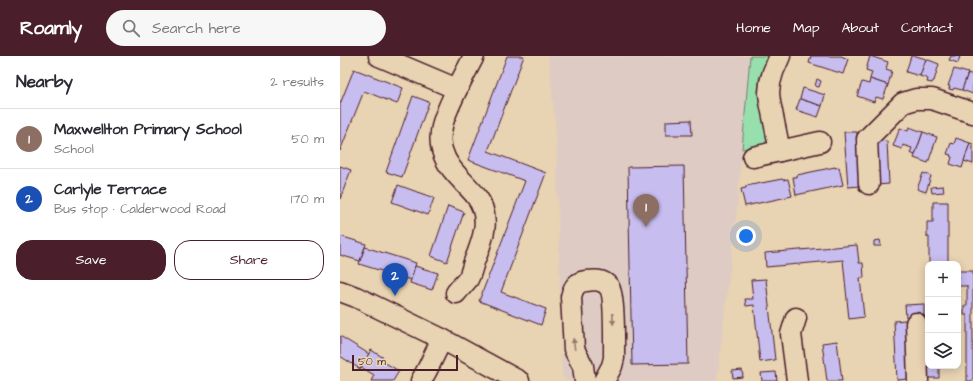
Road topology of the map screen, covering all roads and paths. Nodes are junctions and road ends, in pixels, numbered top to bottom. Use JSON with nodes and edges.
{"nodes":[{"id":1,"x":379,"y":56,"type":"edge"},
{"id":2,"x":474,"y":56,"type":"edge"},
{"id":3,"x":780,"y":56,"type":"edge"},
{"id":4,"x":457,"y":89,"type":"junction"},
{"id":5,"x":973,"y":113,"type":"edge"},
{"id":6,"x":820,"y":142,"type":"dead end"},
{"id":7,"x":780,"y":151,"type":"junction"},
{"id":8,"x":753,"y":157,"type":"dead end"},
{"id":9,"x":869,"y":184,"type":"dead end"},
{"id":10,"x":340,"y":291,"type":"edge"},
{"id":11,"x":456,"y":293,"type":"dead end"},
{"id":12,"x":796,"y":318,"type":"dead end"},
{"id":13,"x":916,"y":323,"type":"dead end"},
{"id":14,"x":442,"y":339,"type":"junction"},
{"id":15,"x":421,"y":381,"type":"edge"},
{"id":16,"x":519,"y":381,"type":"edge"},
{"id":17,"x":585,"y":381,"type":"edge"},
{"id":18,"x":604,"y":381,"type":"edge"},
{"id":19,"x":797,"y":381,"type":"edge"},
{"id":20,"x":918,"y":381,"type":"edge"}],
"edges":[{"from":1,"to":4,"type":"street"},
{"from":2,"to":4,"type":"street"},
{"from":3,"to":7,"type":"street"},
{"from":4,"to":11,"type":"street"},
{"from":5,"to":9,"type":"street"},
{"from":6,"to":7,"type":"street"},
{"from":7,"to":8,"type":"street"},
{"from":10,"to":14,"type":"street"},
{"from":12,"to":19,"type":"street"},
{"from":13,"to":20,"type":"street"},
{"from":14,"to":15,"type":"street"},
{"from":14,"to":16,"type":"street"},
{"from":17,"to":18,"type":"street","one_way":true}]}
